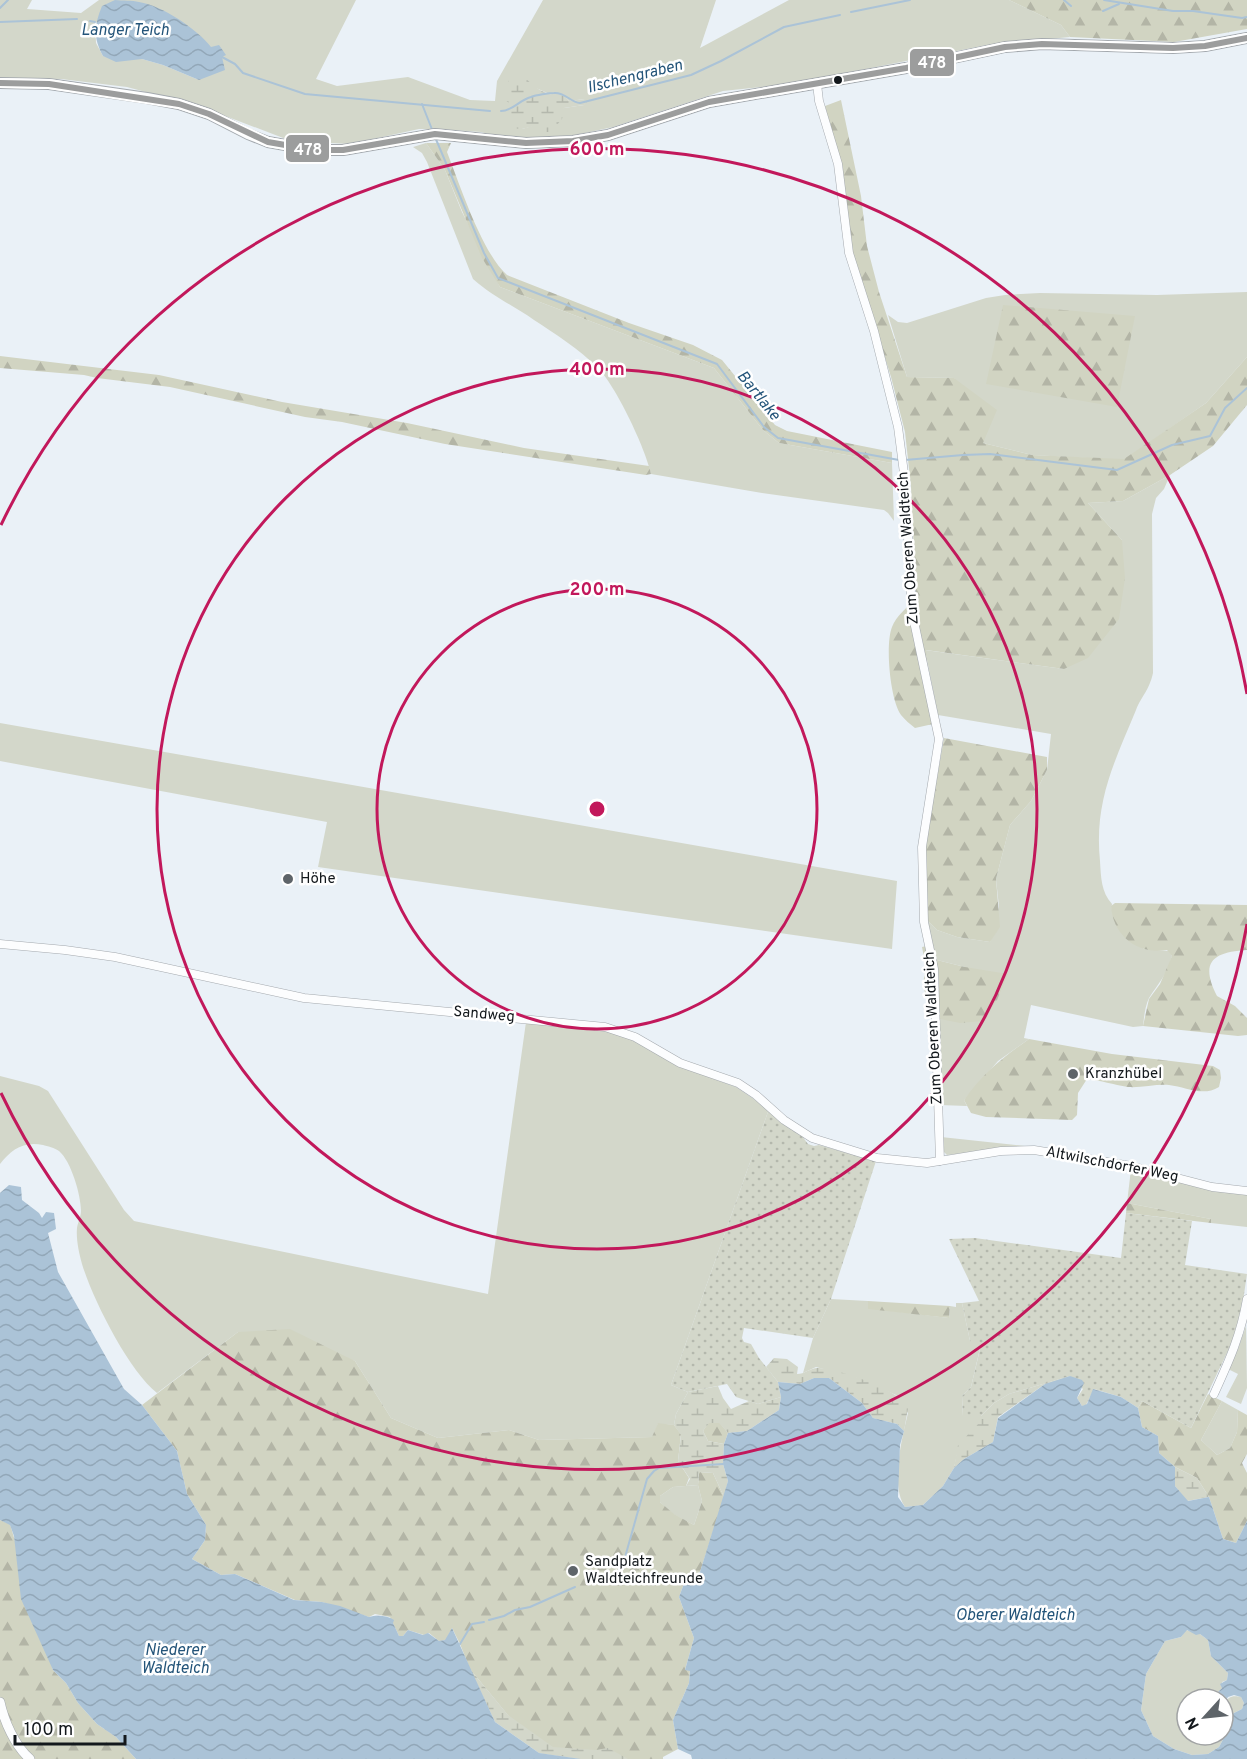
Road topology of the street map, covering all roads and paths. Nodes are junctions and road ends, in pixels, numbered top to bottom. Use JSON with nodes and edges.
{"nodes":[{"id":1,"x":1247,"y":38,"type":"edge"},
{"id":2,"x":0,"y":84,"type":"edge"},
{"id":3,"x":817,"y":84,"type":"junction"},
{"id":4,"x":0,"y":944,"type":"edge"},
{"id":5,"x":940,"y":1161,"type":"junction"},
{"id":6,"x":1247,"y":1191,"type":"edge"},
{"id":7,"x":1247,"y":1299,"type":"edge"},
{"id":8,"x":1214,"y":1394,"type":"dead end"},
{"id":9,"x":0,"y":1702,"type":"edge"},
{"id":10,"x":30,"y":1759,"type":"edge"}],
"edges":[{"from":1,"to":3,"type":"main road"},
{"from":2,"to":3,"type":"main road"},
{"from":3,"to":5,"type":"street","name":"Zum Oberen Waldteich"},
{"from":4,"to":5,"type":"street","name":"Sandweg"},
{"from":5,"to":6,"type":"street","name":"Altwilschdorfer Weg"},
{"from":7,"to":8,"type":"street"},
{"from":9,"to":10,"type":"street"}]}
